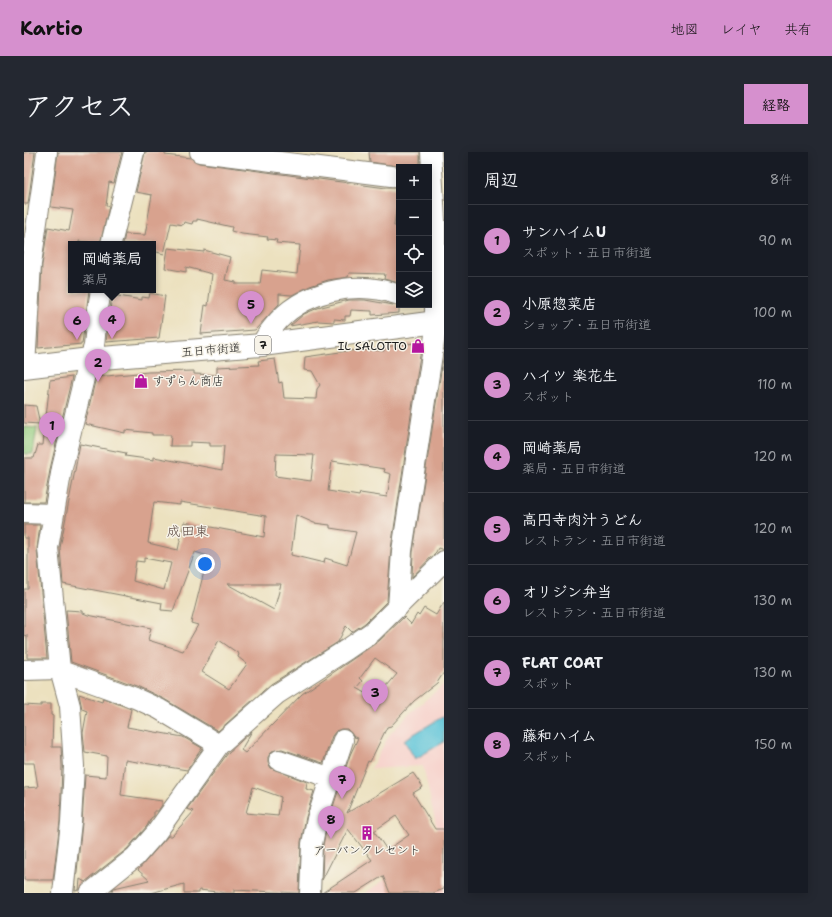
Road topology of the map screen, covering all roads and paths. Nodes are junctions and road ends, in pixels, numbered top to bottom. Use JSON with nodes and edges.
{"nodes":[{"id":1,"x":47,"y":152,"type":"edge"},
{"id":2,"x":134,"y":152,"type":"edge"},
{"id":3,"x":200,"y":152,"type":"edge"},
{"id":4,"x":431,"y":152,"type":"edge"},
{"id":5,"x":431,"y":164,"type":"edge"},
{"id":6,"x":396,"y":177,"type":"edge"},
{"id":7,"x":432,"y":184,"type":"edge"},
{"id":8,"x":440,"y":220,"type":"edge"},
{"id":9,"x":112,"y":241,"type":"edge"},
{"id":10,"x":100,"y":293,"type":"edge"},
{"id":11,"x":396,"y":294,"type":"edge"},
{"id":12,"x":425,"y":308,"type":"edge"},
{"id":13,"x":440,"y":322,"type":"edge"},
{"id":14,"x":262,"y":346,"type":"junction"},
{"id":15,"x":90,"y":359,"type":"junction"},
{"id":16,"x":24,"y":367,"type":"edge"},
{"id":17,"x":24,"y":514,"type":"edge"},
{"id":18,"x":53,"y":514,"type":"junction"},
{"id":19,"x":444,"y":561,"type":"edge"},
{"id":20,"x":398,"y":607,"type":"junction"},
{"id":21,"x":24,"y":670,"type":"edge"},
{"id":22,"x":61,"y":670,"type":"junction"},
{"id":23,"x":344,"y":740,"type":"dead end"},
{"id":24,"x":219,"y":745,"type":"junction"},
{"id":25,"x":279,"y":760,"type":"dead end"},
{"id":26,"x":331,"y":778,"type":"junction"},
{"id":27,"x":63,"y":893,"type":"edge"},
{"id":28,"x":90,"y":893,"type":"edge"},
{"id":29,"x":310,"y":893,"type":"edge"}],
"edges":[{"from":1,"to":16,"type":"street"},
{"from":2,"to":9,"type":"street"},
{"from":3,"to":6,"type":"street"},
{"from":4,"to":5,"type":"street"},
{"from":7,"to":8,"type":"street"},
{"from":8,"to":13,"type":"street"},
{"from":10,"to":15,"type":"street"},
{"from":11,"to":14,"type":"street"},
{"from":12,"to":13,"type":"street"},
{"from":13,"to":14,"type":"main road","name":"五日市街道","number":"7"},
{"from":13,"to":20,"type":"street"},
{"from":14,"to":15,"type":"main road","name":"五日市街道","number":"7"},
{"from":15,"to":16,"type":"main road","name":"五日市街道","number":"7"},
{"from":15,"to":18,"type":"street"},
{"from":17,"to":18,"type":"street"},
{"from":18,"to":22,"type":"street"},
{"from":19,"to":20,"type":"street"},
{"from":20,"to":24,"type":"street"},
{"from":21,"to":22,"type":"street"},
{"from":22,"to":24,"type":"street"},
{"from":22,"to":27,"type":"street"},
{"from":23,"to":26,"type":"street"},
{"from":24,"to":28,"type":"street"},
{"from":25,"to":26,"type":"street"},
{"from":26,"to":29,"type":"street"}]}
